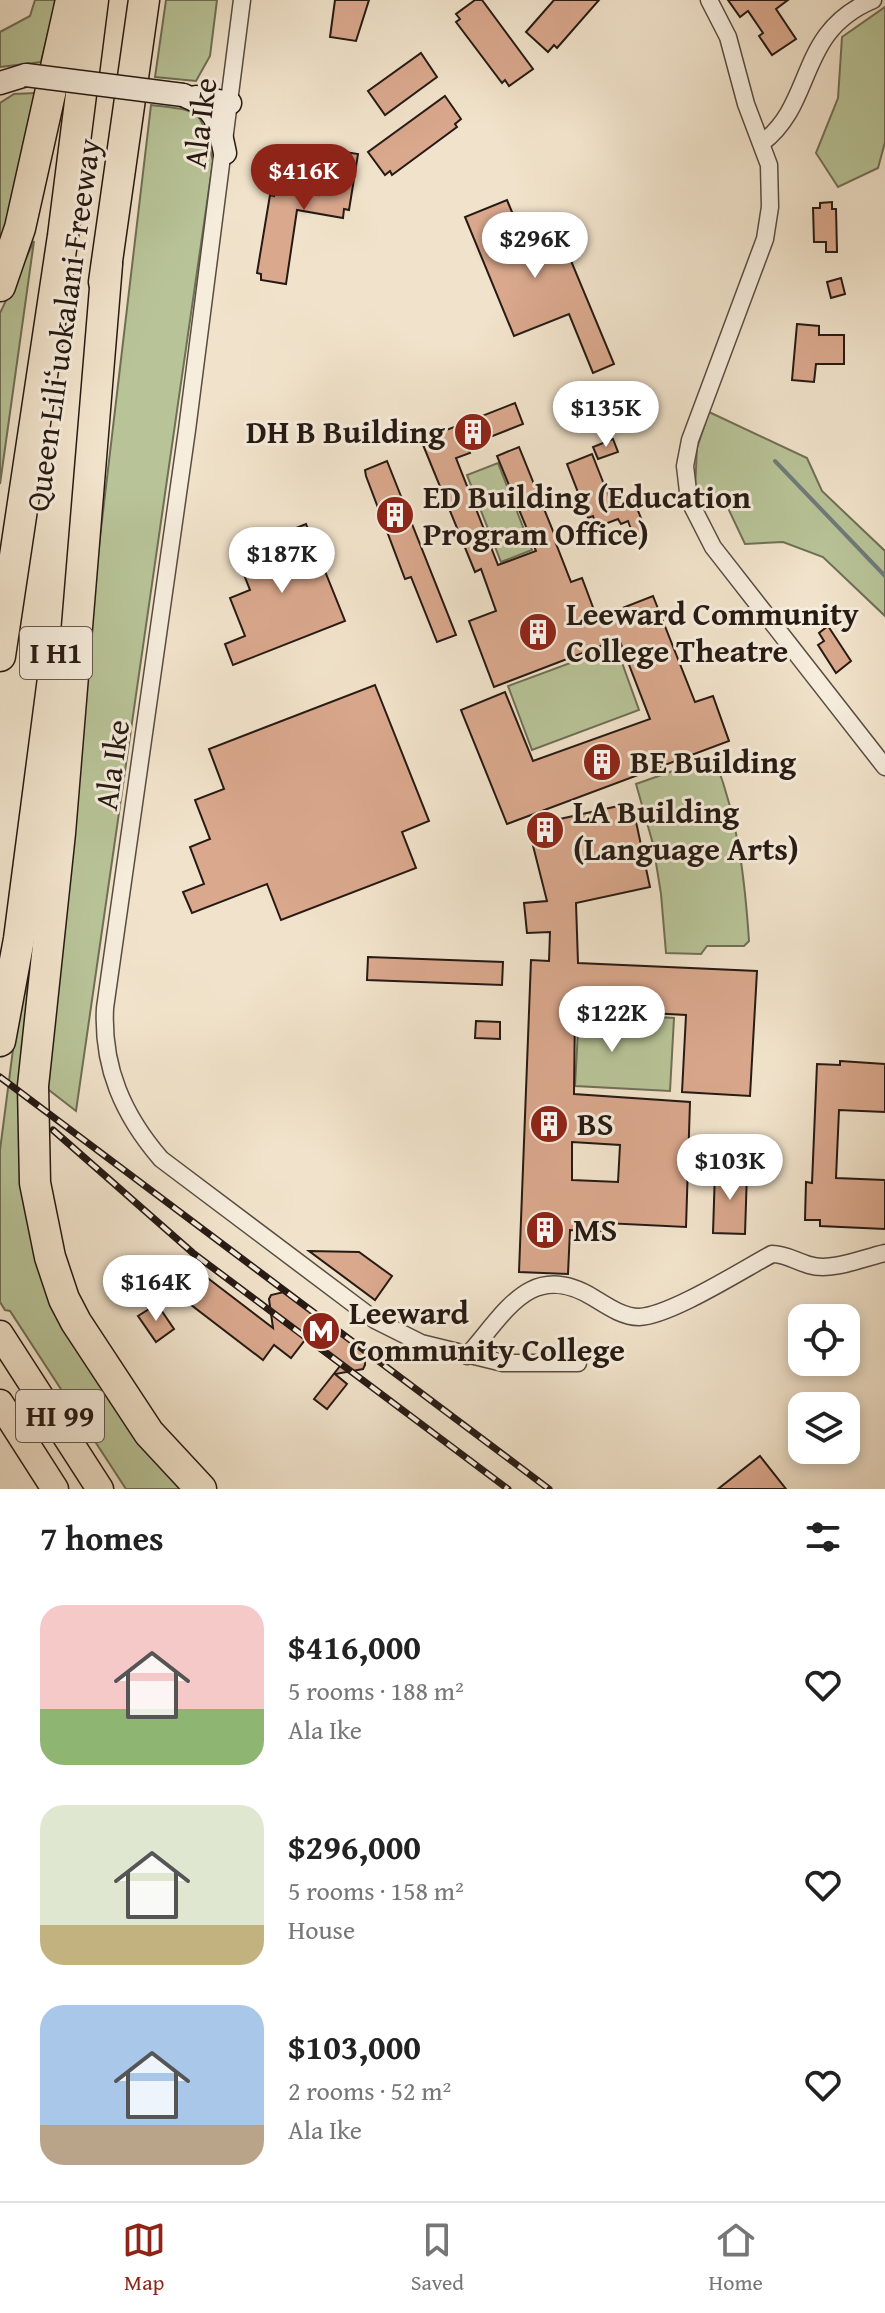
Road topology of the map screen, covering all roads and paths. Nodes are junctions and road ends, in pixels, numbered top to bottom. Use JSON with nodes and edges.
{"nodes":[{"id":1,"x":71,"y":0,"type":"edge"},
{"id":2,"x":93,"y":0,"type":"edge"},
{"id":3,"x":144,"y":0,"type":"edge"},
{"id":4,"x":242,"y":0,"type":"edge"},
{"id":5,"x":709,"y":0,"type":"edge"},
{"id":6,"x":873,"y":0,"type":"edge"},
{"id":7,"x":0,"y":83,"type":"edge"},
{"id":8,"x":183,"y":95,"type":"junction"},
{"id":9,"x":230,"y":103,"type":"junction"},
{"id":10,"x":762,"y":143,"type":"junction"},
{"id":11,"x":225,"y":153,"type":"junction"},
{"id":12,"x":107,"y":264,"type":"junction"},
{"id":13,"x":0,"y":286,"type":"edge"},
{"id":14,"x":2,"y":637,"type":"edge"},
{"id":15,"x":0,"y":656,"type":"edge"},
{"id":16,"x":885,"y":767,"type":"edge"},
{"id":17,"x":0,"y":1041,"type":"edge"},
{"id":18,"x":885,"y":1253,"type":"edge"},
{"id":19,"x":3,"y":1338,"type":"edge"},
{"id":20,"x":467,"y":1356,"type":"junction"},
{"id":21,"x":578,"y":1363,"type":"dead end"},
{"id":22,"x":0,"y":1403,"type":"edge"},
{"id":23,"x":55,"y":1489,"type":"edge"},
{"id":24,"x":100,"y":1489,"type":"edge"},
{"id":25,"x":114,"y":1489,"type":"edge"},
{"id":26,"x":201,"y":1489,"type":"edge"}],
"edges":[{"from":1,"to":13,"type":"highway"},
{"from":2,"to":14,"type":"highway","name":"Queen Liliʻuokalani Freeway","number":"I H1"},
{"from":3,"to":12,"type":"highway","name":"Queen Liliʻuokalani Freeway","number":"I H1"},
{"from":4,"to":9,"type":"street","name":"Ala Ike"},
{"from":5,"to":10,"type":"street"},
{"from":6,"to":10,"type":"street"},
{"from":7,"to":8,"type":"street","bridge":true},
{"from":8,"to":9,"type":"street"},
{"from":8,"to":11,"type":"street"},
{"from":9,"to":11,"type":"street","name":"Ala Ike"},
{"from":10,"to":16,"type":"street"},
{"from":11,"to":20,"type":"street","name":"Ala Ike"},
{"from":12,"to":17,"type":"highway","name":"Queen Liliʻuokalani Freeway","number":"I H1"},
{"from":12,"to":26,"type":"highway"},
{"from":14,"to":15,"type":"highway","name":"Queen Liliʻuokalani Freeway","number":"I H1"},
{"from":18,"to":20,"type":"street"},
{"from":19,"to":24,"type":"main road"},
{"from":19,"to":25,"type":"main road","number":"HI 99"},
{"from":20,"to":21,"type":"street","name":"Ala Ike"},
{"from":22,"to":23,"type":"main road","number":"HI 99"}]}
